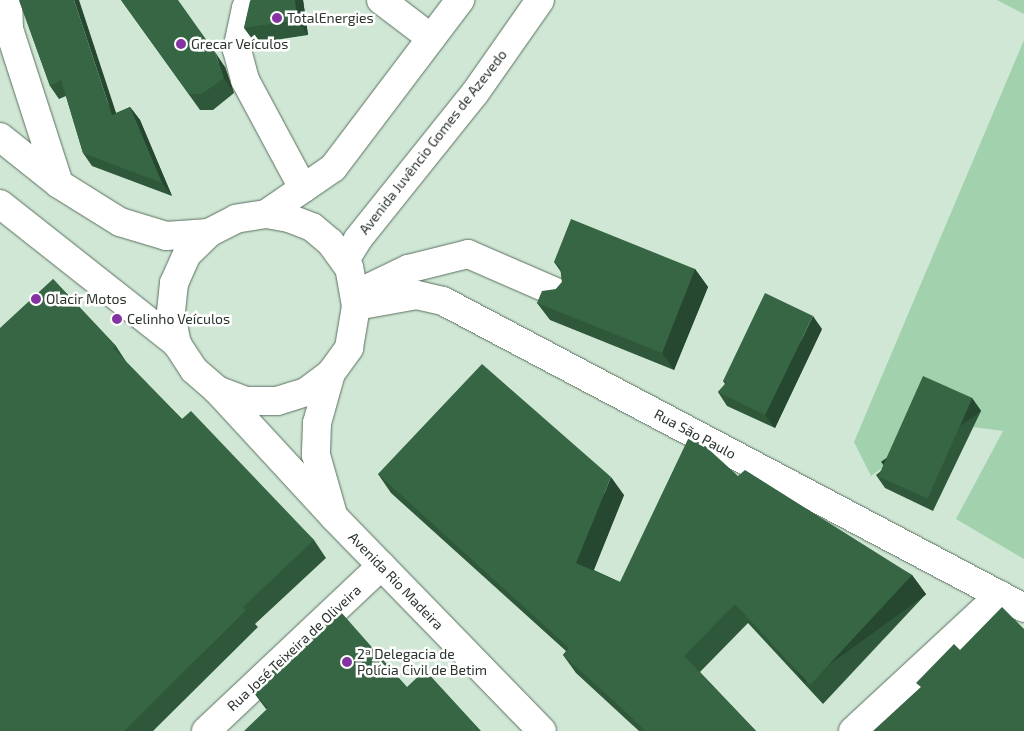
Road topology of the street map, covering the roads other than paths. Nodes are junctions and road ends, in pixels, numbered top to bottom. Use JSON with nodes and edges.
{"nodes":[{"id":1,"x":8,"y":0,"type":"edge"},
{"id":2,"x":255,"y":0,"type":"edge"},
{"id":3,"x":381,"y":0,"type":"edge"},
{"id":4,"x":460,"y":0,"type":"edge"},
{"id":5,"x":540,"y":0,"type":"edge"},
{"id":6,"x":430,"y":38,"type":"junction"},
{"id":7,"x":0,"y":137,"type":"edge"},
{"id":8,"x":59,"y":184,"type":"junction"},
{"id":9,"x":303,"y":188,"type":"junction"},
{"id":10,"x":0,"y":204,"type":"edge"},
{"id":11,"x":266,"y":214,"type":"junction"},
{"id":12,"x":209,"y":233,"type":"junction"},
{"id":13,"x":345,"y":260,"type":"junction"},
{"id":14,"x":560,"y":294,"type":"edge"},
{"id":15,"x":356,"y":300,"type":"junction"},
{"id":16,"x":177,"y":344,"type":"junction"},
{"id":17,"x":331,"y":373,"type":"junction"},
{"id":18,"x":217,"y":390,"type":"junction"},
{"id":19,"x":334,"y":517,"type":"junction"},
{"id":20,"x":381,"y":566,"type":"junction"},
{"id":21,"x":1000,"y":595,"type":"junction"},
{"id":22,"x":1024,"y":608,"type":"edge"},
{"id":23,"x":206,"y":731,"type":"edge"},
{"id":24,"x":542,"y":731,"type":"edge"},
{"id":25,"x":853,"y":731,"type":"edge"}],
"edges":[{"from":1,"to":8,"type":"main road"},
{"from":2,"to":9,"type":"main road"},
{"from":3,"to":6,"type":"main road"},
{"from":4,"to":6,"type":"main road"},
{"from":5,"to":13,"type":"main road","name":"Avenida Juvêncio Gomes de Azevedo"},
{"from":6,"to":9,"type":"main road"},
{"from":7,"to":8,"type":"main road"},
{"from":8,"to":12,"type":"main road"},
{"from":9,"to":11,"type":"main road"},
{"from":10,"to":16,"type":"main road"},
{"from":11,"to":12,"type":"main road"},
{"from":11,"to":13,"type":"main road"},
{"from":12,"to":16,"type":"main road"},
{"from":13,"to":15,"type":"main road"},
{"from":14,"to":15,"type":"main road"},
{"from":15,"to":17,"type":"main road"},
{"from":15,"to":21,"type":"main road","name":"Rua São Paulo"},
{"from":16,"to":18,"type":"main road","name":"Avenida Rio Madeira"},
{"from":17,"to":18,"type":"main road"},
{"from":17,"to":19,"type":"main road","name":"Avenida Rio Madeira"},
{"from":18,"to":19,"type":"main road","name":"Avenida Rio Madeira"},
{"from":19,"to":20,"type":"main road","name":"Avenida Rio Madeira"},
{"from":20,"to":23,"type":"main road","name":"Rua José Teixeira de Oliveira"},
{"from":20,"to":24,"type":"main road","name":"Avenida Rio Madeira"},
{"from":21,"to":22,"type":"main road","name":"Rua São Paulo"},
{"from":21,"to":25,"type":"main road"}]}
